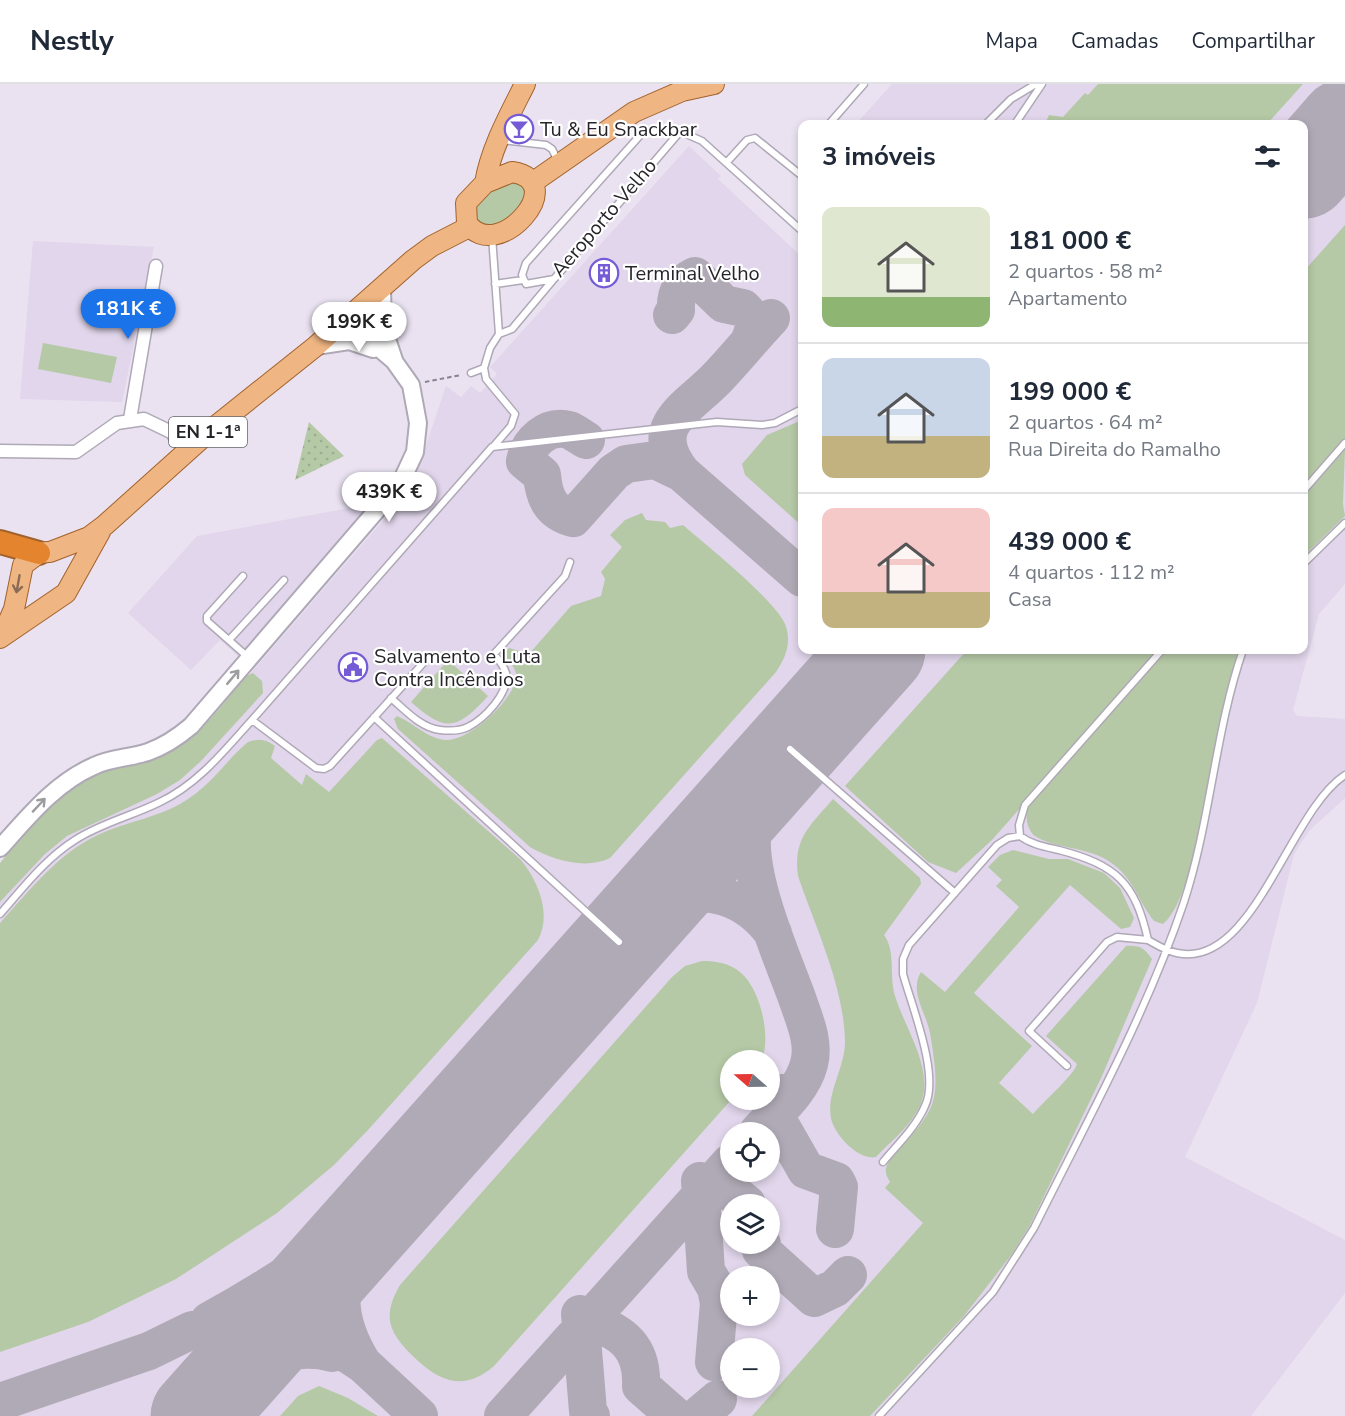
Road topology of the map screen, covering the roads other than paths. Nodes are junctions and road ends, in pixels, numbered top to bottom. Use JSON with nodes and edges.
{"nodes":[{"id":1,"x":525,"y":84,"type":"edge"},
{"id":2,"x":714,"y":84,"type":"edge"},
{"id":3,"x":864,"y":84,"type":"edge"},
{"id":4,"x":1036,"y":84,"type":"edge"},
{"id":5,"x":1042,"y":84,"type":"edge"},
{"id":6,"x":832,"y":120,"type":"edge"},
{"id":7,"x":990,"y":120,"type":"edge"},
{"id":8,"x":1018,"y":120,"type":"edge"},
{"id":9,"x":678,"y":134,"type":"junction"},
{"id":10,"x":499,"y":139,"type":"junction"},
{"id":11,"x":727,"y":162,"type":"junction"},
{"id":12,"x":559,"y":164,"type":"junction"},
{"id":13,"x":798,"y":173,"type":"edge"},
{"id":14,"x":485,"y":183,"type":"junction"},
{"id":15,"x":532,"y":183,"type":"junction"},
{"id":16,"x":469,"y":227,"type":"junction"},
{"id":17,"x":798,"y":227,"type":"edge"},
{"id":18,"x":492,"y":235,"type":"junction"},
{"id":19,"x":156,"y":266,"type":"dead end"},
{"id":20,"x":554,"y":279,"type":"junction"},
{"id":21,"x":523,"y":280,"type":"junction"},
{"id":22,"x":495,"y":284,"type":"junction"},
{"id":23,"x":382,"y":288,"type":"junction"},
{"id":24,"x":346,"y":320,"type":"junction"},
{"id":25,"x":500,"y":334,"type":"junction"},
{"id":26,"x":316,"y":346,"type":"junction"},
{"id":27,"x":394,"y":361,"type":"junction"},
{"id":28,"x":483,"y":368,"type":"junction"},
{"id":29,"x":471,"y":373,"type":"road end"},
{"id":30,"x":798,"y":411,"type":"edge"},
{"id":31,"x":130,"y":419,"type":"junction"},
{"id":32,"x":1345,"y":443,"type":"edge"},
{"id":33,"x":492,"y":447,"type":"junction"},
{"id":34,"x":187,"y":451,"type":"junction"},
{"id":35,"x":0,"y":452,"type":"edge"},
{"id":36,"x":1308,"y":485,"type":"edge"},
{"id":37,"x":1345,"y":523,"type":"edge"},
{"id":38,"x":105,"y":525,"type":"junction"},
{"id":39,"x":0,"y":542,"type":"edge"},
{"id":40,"x":44,"y":552,"type":"junction"},
{"id":41,"x":1308,"y":559,"type":"edge"},
{"id":42,"x":570,"y":562,"type":"dead end"},
{"id":43,"x":243,"y":576,"type":"dead end"},
{"id":44,"x":284,"y":580,"type":"dead end"},
{"id":45,"x":71,"y":583,"type":"junction"},
{"id":46,"x":2,"y":636,"type":"edge"},
{"id":47,"x":229,"y":640,"type":"junction"},
{"id":48,"x":1158,"y":654,"type":"edge"},
{"id":49,"x":1242,"y":654,"type":"edge"},
{"id":50,"x":249,"y":658,"type":"junction"},
{"id":51,"x":426,"y":660,"type":"dead end"},
{"id":52,"x":391,"y":698,"type":"junction"},
{"id":53,"x":374,"y":717,"type":"junction"},
{"id":54,"x":252,"y":720,"type":"junction"},
{"id":55,"x":790,"y":749,"type":"dead end"},
{"id":56,"x":1345,"y":775,"type":"edge"},
{"id":57,"x":1020,"y":836,"type":"junction"},
{"id":58,"x":0,"y":848,"type":"edge"},
{"id":59,"x":955,"y":893,"type":"junction"},
{"id":60,"x":0,"y":914,"type":"edge"},
{"id":61,"x":1148,"y":939,"type":"junction"},
{"id":62,"x":619,"y":942,"type":"dead end"},
{"id":63,"x":1167,"y":950,"type":"junction"},
{"id":64,"x":1067,"y":1066,"type":"dead end"},
{"id":65,"x":883,"y":1162,"type":"dead end"},
{"id":66,"x":879,"y":1416,"type":"edge"}],
"edges":[{"from":1,"to":10,"type":"main road"},
{"from":2,"to":12,"type":"main road"},
{"from":3,"to":6,"type":"lane"},
{"from":4,"to":7,"type":"lane"},
{"from":5,"to":8,"type":"lane"},
{"from":9,"to":11,"type":"lane","name":"Aeroporto Velho"},
{"from":9,"to":20,"type":"lane","name":"Aeroporto Velho"},
{"from":9,"to":21,"type":"lane","name":"Aeroporto Velho"},
{"from":10,"to":12,"type":"lane"},
{"from":10,"to":14,"type":"main road"},
{"from":11,"to":13,"type":"lane"},
{"from":11,"to":17,"type":"lane","name":"Aeroporto Velho"},
{"from":12,"to":15,"type":"main road"},
{"from":14,"to":15,"type":"main road"},
{"from":14,"to":16,"type":"main road"},
{"from":15,"to":18,"type":"main road"},
{"from":16,"to":18,"type":"main road"},
{"from":16,"to":23,"type":"main road","number":"EN 1-1ª"},
{"from":18,"to":22,"type":"lane"},
{"from":19,"to":31,"type":"street"},
{"from":20,"to":21,"type":"lane","name":"Aeroporto Velho"},
{"from":20,"to":25,"type":"lane"},
{"from":21,"to":22,"type":"lane","name":"Aeroporto Velho"},
{"from":22,"to":25,"type":"lane"},
{"from":23,"to":24,"type":"main road","number":"EN 1-1ª"},
{"from":23,"to":27,"type":"street"},
{"from":24,"to":26,"type":"main road","number":"EN 1-1ª"},
{"from":24,"to":27,"type":"street"},
{"from":25,"to":28,"type":"lane"},
{"from":26,"to":27,"type":"street"},
{"from":26,"to":34,"type":"main road","number":"EN 1-1ª"},
{"from":27,"to":50,"type":"street"},
{"from":28,"to":29,"type":"lane"},
{"from":28,"to":33,"type":"lane"},
{"from":30,"to":33,"type":"lane"},
{"from":31,"to":34,"type":"street"},
{"from":31,"to":35,"type":"street"},
{"from":32,"to":36,"type":"lane"},
{"from":33,"to":54,"type":"lane"},
{"from":34,"to":38,"type":"main road","number":"EN 1-1ª"},
{"from":37,"to":41,"type":"lane"},
{"from":38,"to":40,"type":"main road","number":"EN 1-1ª"},
{"from":38,"to":45,"type":"main road","number":"EN 1-1ª"},
{"from":39,"to":40,"type":"highway"},
{"from":40,"to":45,"type":"main road"},
{"from":40,"to":46,"type":"main road","number":"EN 1-1ª","one_way":true},
{"from":42,"to":52,"type":"lane"},
{"from":43,"to":47,"type":"lane"},
{"from":44,"to":47,"type":"lane"},
{"from":45,"to":46,"type":"main road","number":"EN 1-1ª"},
{"from":47,"to":50,"type":"lane"},
{"from":48,"to":57,"type":"lane"},
{"from":49,"to":63,"type":"lane"},
{"from":58,"to":50,"type":"street","one_way":true},
{"from":51,"to":52,"type":"lane"},
{"from":52,"to":53,"type":"lane"},
{"from":53,"to":54,"type":"lane"},
{"from":53,"to":62,"type":"lane"},
{"from":54,"to":60,"type":"lane"},
{"from":55,"to":59,"type":"lane"},
{"from":56,"to":63,"type":"lane"},
{"from":57,"to":59,"type":"lane"},
{"from":57,"to":61,"type":"lane"},
{"from":59,"to":65,"type":"lane"},
{"from":61,"to":63,"type":"lane"},
{"from":61,"to":64,"type":"lane"},
{"from":63,"to":66,"type":"lane"}]}
